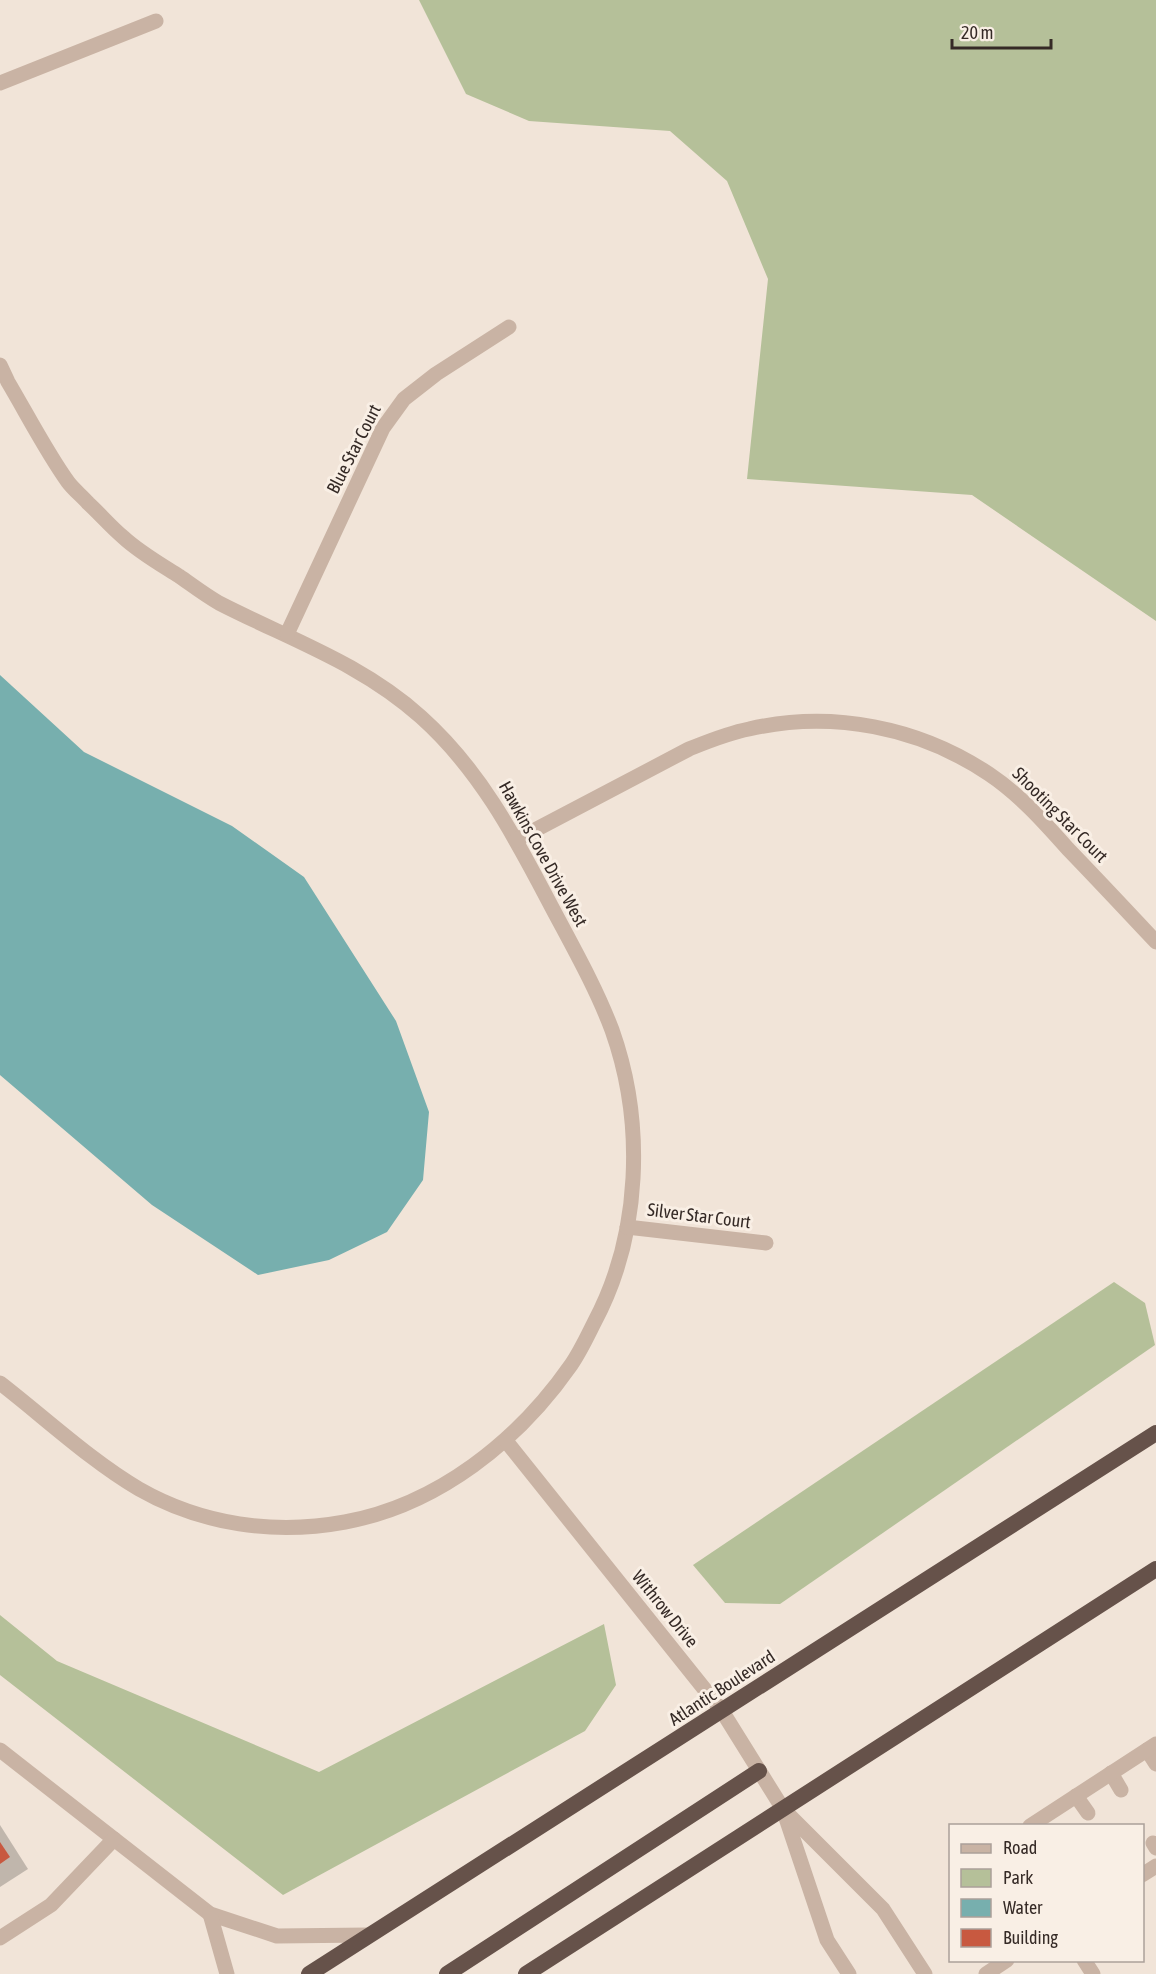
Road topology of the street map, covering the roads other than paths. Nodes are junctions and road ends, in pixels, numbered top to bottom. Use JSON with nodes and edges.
{"nodes":[{"id":1,"x":156,"y":21,"type":"dead end"},
{"id":2,"x":0,"y":83,"type":"edge"},
{"id":3,"x":509,"y":327,"type":"dead end"},
{"id":4,"x":0,"y":365,"type":"edge"},
{"id":5,"x":287,"y":634,"type":"junction"},
{"id":6,"x":516,"y":840,"type":"junction"},
{"id":7,"x":1156,"y":942,"type":"edge"},
{"id":8,"x":627,"y":1227,"type":"junction"},
{"id":9,"x":766,"y":1243,"type":"dead end"},
{"id":10,"x":0,"y":1383,"type":"edge"},
{"id":11,"x":1156,"y":1433,"type":"edge"},
{"id":12,"x":506,"y":1441,"type":"junction"},
{"id":13,"x":1156,"y":1569,"type":"edge"},
{"id":14,"x":722,"y":1711,"type":"junction"},
{"id":15,"x":1151,"y":1747,"type":"edge"},
{"id":16,"x":0,"y":1750,"type":"edge"},
{"id":17,"x":1156,"y":1764,"type":"edge"},
{"id":18,"x":759,"y":1771,"type":"junction"},
{"id":19,"x":1111,"y":1773,"type":"junction"},
{"id":20,"x":1121,"y":1790,"type":"dead end"},
{"id":21,"x":1076,"y":1796,"type":"junction"},
{"id":22,"x":783,"y":1809,"type":"junction"},
{"id":23,"x":1088,"y":1813,"type":"dead end"},
{"id":24,"x":1040,"y":1823,"type":"edge"},
{"id":25,"x":114,"y":1839,"type":"junction"},
{"id":26,"x":210,"y":1914,"type":"junction"},
{"id":27,"x":368,"y":1935,"type":"junction"},
{"id":28,"x":0,"y":1938,"type":"edge"},
{"id":29,"x":1004,"y":1962,"type":"edge"},
{"id":30,"x":227,"y":1974,"type":"edge"},
{"id":31,"x":309,"y":1974,"type":"edge"},
{"id":32,"x":447,"y":1974,"type":"edge"},
{"id":33,"x":526,"y":1974,"type":"edge"},
{"id":34,"x":849,"y":1974,"type":"edge"},
{"id":35,"x":925,"y":1974,"type":"edge"},
{"id":36,"x":986,"y":1974,"type":"edge"}],
"edges":[{"from":1,"to":2,"type":"street"},
{"from":3,"to":5,"type":"street","name":"Blue Star Court"},
{"from":4,"to":5,"type":"street","name":"Hawkins Cove Drive West"},
{"from":5,"to":6,"type":"street","name":"Hawkins Cove Drive West"},
{"from":6,"to":7,"type":"street","name":"Shooting Star Court"},
{"from":6,"to":8,"type":"street","name":"Hawkins Cove Drive West"},
{"from":8,"to":9,"type":"street","name":"Silver Star Court"},
{"from":8,"to":12,"type":"street","name":"Hawkins Cove Drive West"},
{"from":10,"to":12,"type":"street","name":"Hawkins Cove Drive West"},
{"from":11,"to":14,"type":"highway","name":"Atlantic Boulevard"},
{"from":12,"to":14,"type":"street","name":"Withrow Drive"},
{"from":13,"to":22,"type":"highway"},
{"from":14,"to":18,"type":"street","name":"Withrow Drive"},
{"from":14,"to":27,"type":"highway","name":"Atlantic Boulevard"},
{"from":15,"to":17,"type":"street"},
{"from":15,"to":19,"type":"street"},
{"from":16,"to":25,"type":"street"},
{"from":18,"to":22,"type":"street","name":"Withrow Drive"},
{"from":18,"to":32,"type":"highway"},
{"from":19,"to":20,"type":"street"},
{"from":19,"to":21,"type":"street"},
{"from":21,"to":23,"type":"street"},
{"from":21,"to":24,"type":"street"},
{"from":22,"to":33,"type":"highway"},
{"from":22,"to":34,"type":"street"},
{"from":22,"to":35,"type":"street"},
{"from":25,"to":26,"type":"street"},
{"from":25,"to":28,"type":"street"},
{"from":26,"to":27,"type":"street"},
{"from":26,"to":30,"type":"street"},
{"from":27,"to":31,"type":"highway","name":"Atlantic Boulevard"},
{"from":29,"to":36,"type":"street"}]}
